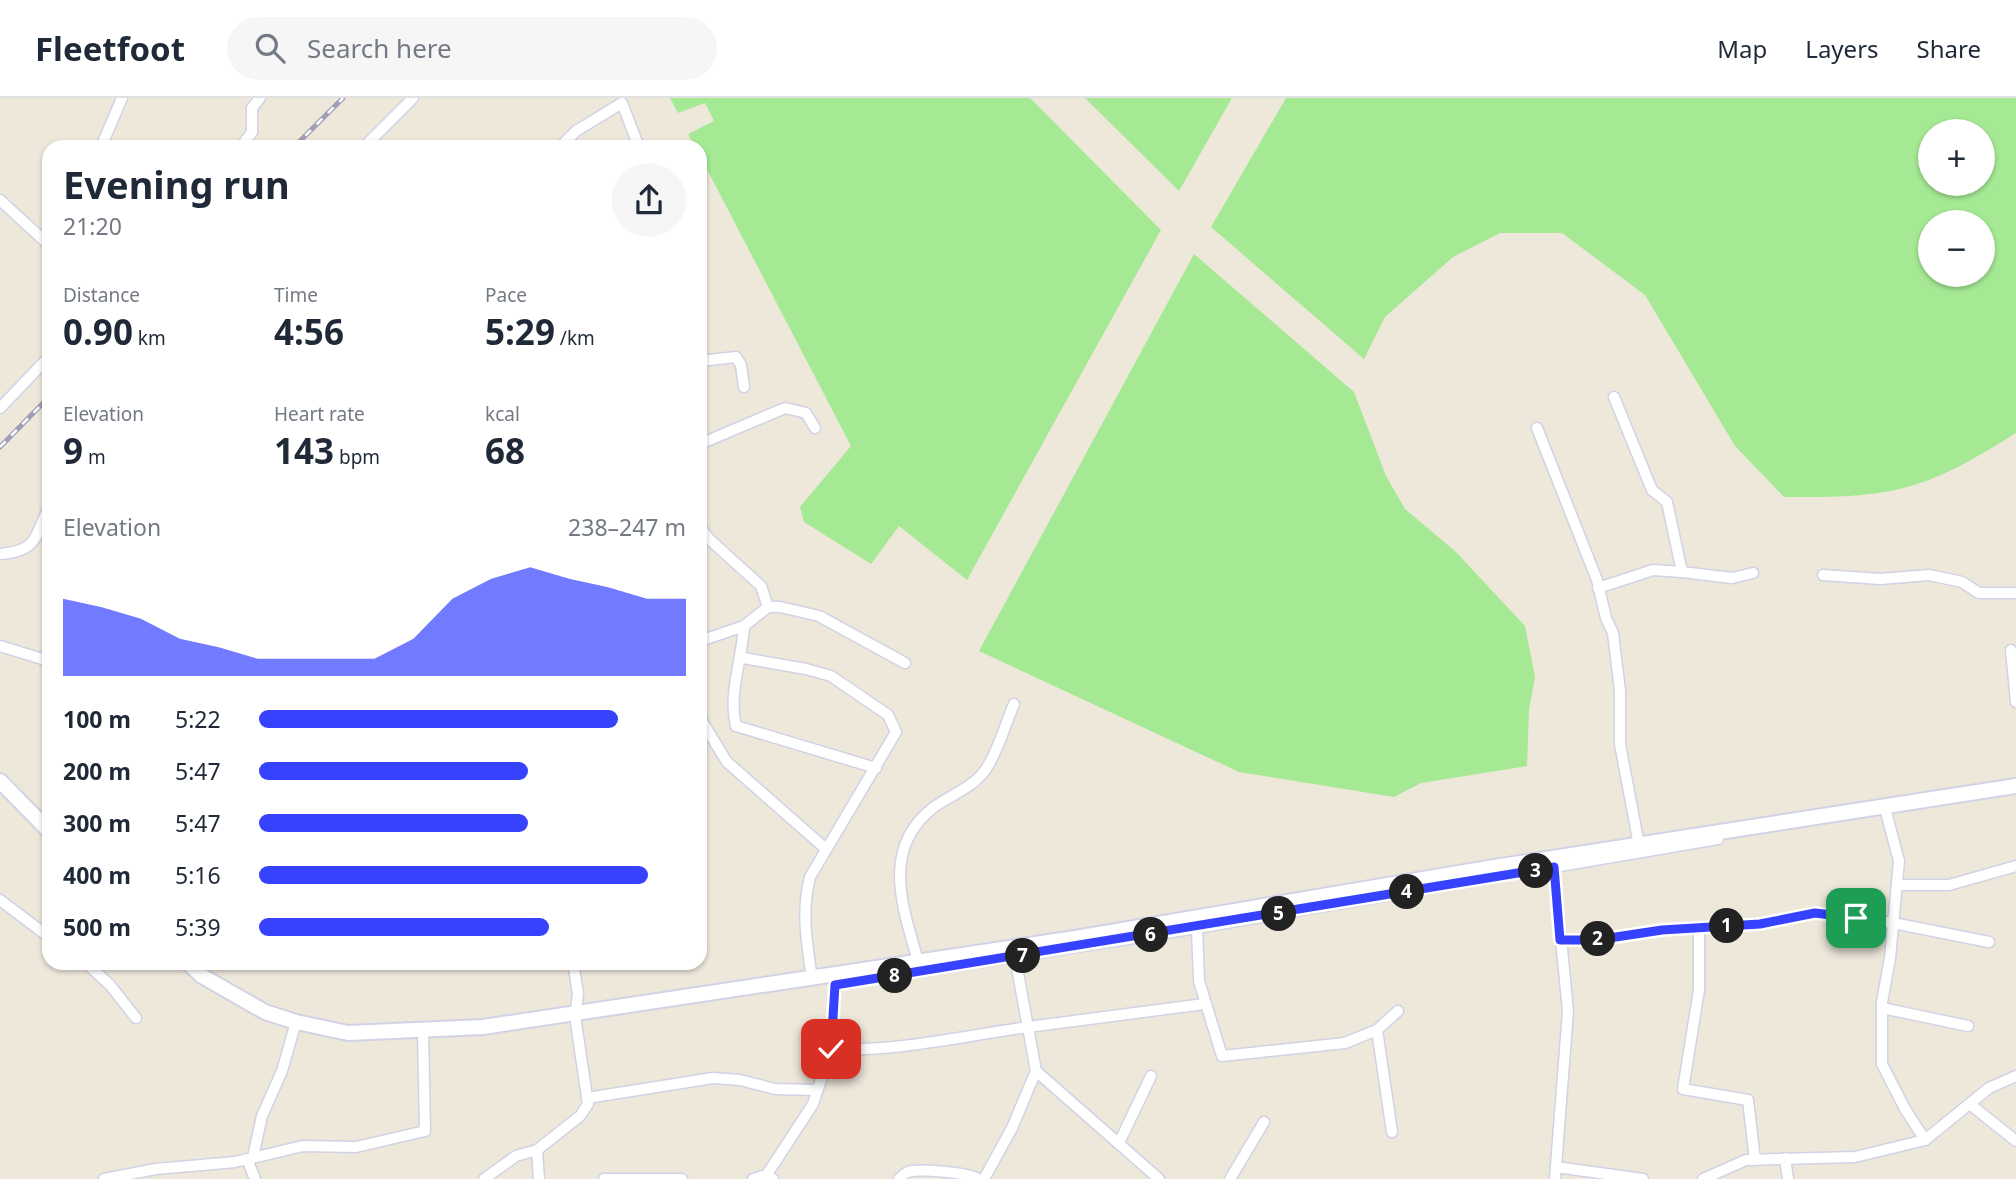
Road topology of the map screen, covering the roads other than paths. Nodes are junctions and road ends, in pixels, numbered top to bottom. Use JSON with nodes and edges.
{"nodes":[{"id":1,"x":122,"y":98,"type":"edge"},
{"id":2,"x":260,"y":98,"type":"edge"},
{"id":3,"x":413,"y":98,"type":"edge"},
{"id":4,"x":105,"y":140,"type":"edge"},
{"id":5,"x":246,"y":140,"type":"edge"},
{"id":6,"x":371,"y":140,"type":"edge"},
{"id":7,"x":567,"y":140,"type":"edge"},
{"id":8,"x":636,"y":140,"type":"edge"},
{"id":9,"x":0,"y":200,"type":"edge"},
{"id":10,"x":42,"y":239,"type":"edge"},
{"id":11,"x":707,"y":360,"type":"edge"},
{"id":12,"x":42,"y":364,"type":"edge"},
{"id":13,"x":744,"y":387,"type":"dead end"},
{"id":14,"x":1614,"y":397,"type":"dead end"},
{"id":15,"x":0,"y":408,"type":"edge"},
{"id":16,"x":815,"y":428,"type":"dead end"},
{"id":17,"x":1537,"y":428,"type":"dead end"},
{"id":18,"x":707,"y":441,"type":"edge"},
{"id":19,"x":42,"y":527,"type":"edge"},
{"id":20,"x":707,"y":536,"type":"edge"},
{"id":21,"x":0,"y":554,"type":"edge"},
{"id":22,"x":1682,"y":572,"type":"junction"},
{"id":23,"x":1753,"y":573,"type":"dead end"},
{"id":24,"x":1823,"y":575,"type":"dead end"},
{"id":25,"x":1598,"y":588,"type":"junction"},
{"id":26,"x":2016,"y":593,"type":"edge"},
{"id":27,"x":768,"y":607,"type":"junction"},
{"id":28,"x":744,"y":626,"type":"junction"},
{"id":29,"x":707,"y":639,"type":"edge"},
{"id":30,"x":0,"y":646,"type":"edge"},
{"id":31,"x":2011,"y":650,"type":"dead end"},
{"id":32,"x":743,"y":658,"type":"junction"},
{"id":33,"x":42,"y":659,"type":"edge"},
{"id":34,"x":905,"y":663,"type":"dead end"},
{"id":35,"x":2016,"y":702,"type":"edge"},
{"id":36,"x":1014,"y":704,"type":"dead end"},
{"id":37,"x":707,"y":729,"type":"edge"},
{"id":38,"x":876,"y":768,"type":"junction"},
{"id":39,"x":0,"y":781,"type":"edge"},
{"id":40,"x":2016,"y":786,"type":"edge"},
{"id":41,"x":2016,"y":793,"type":"edge"},
{"id":42,"x":1886,"y":812,"type":"junction"},
{"id":43,"x":42,"y":824,"type":"edge"},
{"id":44,"x":1639,"y":845,"type":"junction"},
{"id":45,"x":826,"y":849,"type":"junction"},
{"id":46,"x":2016,"y":866,"type":"edge"},
{"id":47,"x":1554,"y":867,"type":"junction"},
{"id":48,"x":1897,"y":885,"type":"junction"},
{"id":49,"x":0,"y":900,"type":"edge"},
{"id":50,"x":1893,"y":923,"type":"junction"},
{"id":51,"x":1197,"y":928,"type":"junction"},
{"id":52,"x":1699,"y":928,"type":"junction"},
{"id":53,"x":42,"y":932,"type":"edge"},
{"id":54,"x":1560,"y":940,"type":"junction"},
{"id":55,"x":1989,"y":942,"type":"dead end"},
{"id":56,"x":1015,"y":957,"type":"junction"},
{"id":57,"x":918,"y":961,"type":"junction"},
{"id":58,"x":94,"y":970,"type":"edge"},
{"id":59,"x":196,"y":970,"type":"edge"},
{"id":60,"x":574,"y":970,"type":"edge"},
{"id":61,"x":812,"y":979,"type":"junction"},
{"id":62,"x":1204,"y":1004,"type":"junction"},
{"id":63,"x":1882,"y":1008,"type":"junction"},
{"id":64,"x":1398,"y":1011,"type":"dead end"},
{"id":65,"x":575,"y":1016,"type":"junction"},
{"id":66,"x":136,"y":1018,"type":"dead end"},
{"id":67,"x":296,"y":1022,"type":"junction"},
{"id":68,"x":1968,"y":1026,"type":"dead end"},
{"id":69,"x":1026,"y":1027,"type":"junction"},
{"id":70,"x":1377,"y":1030,"type":"junction"},
{"id":71,"x":423,"y":1031,"type":"junction"},
{"id":72,"x":831,"y":1049,"type":"junction"},
{"id":73,"x":1036,"y":1071,"type":"junction"},
{"id":74,"x":1151,"y":1076,"type":"dead end"},
{"id":75,"x":2016,"y":1076,"type":"edge"},
{"id":76,"x":817,"y":1090,"type":"junction"},
{"id":77,"x":587,"y":1098,"type":"junction"},
{"id":78,"x":1971,"y":1105,"type":"junction"},
{"id":79,"x":1264,"y":1122,"type":"dead end"},
{"id":80,"x":1392,"y":1132,"type":"dead end"},
{"id":81,"x":1925,"y":1140,"type":"junction"},
{"id":82,"x":2016,"y":1141,"type":"edge"},
{"id":83,"x":1119,"y":1143,"type":"junction"},
{"id":84,"x":537,"y":1150,"type":"junction"},
{"id":85,"x":250,"y":1158,"type":"junction"},
{"id":86,"x":1785,"y":1158,"type":"junction"},
{"id":87,"x":1755,"y":1160,"type":"junction"},
{"id":88,"x":1556,"y":1167,"type":"junction"},
{"id":89,"x":768,"y":1178,"type":"edge"},
{"id":90,"x":104,"y":1179,"type":"edge"},
{"id":91,"x":256,"y":1179,"type":"edge"},
{"id":92,"x":484,"y":1179,"type":"edge"},
{"id":93,"x":539,"y":1179,"type":"edge"},
{"id":94,"x":604,"y":1179,"type":"edge"},
{"id":95,"x":682,"y":1179,"type":"edge"},
{"id":96,"x":752,"y":1179,"type":"edge"},
{"id":97,"x":898,"y":1179,"type":"edge"},
{"id":98,"x":978,"y":1179,"type":"edge"},
{"id":99,"x":984,"y":1179,"type":"edge"},
{"id":100,"x":1159,"y":1179,"type":"edge"},
{"id":101,"x":1230,"y":1179,"type":"edge"},
{"id":102,"x":1555,"y":1179,"type":"edge"},
{"id":103,"x":1643,"y":1179,"type":"edge"},
{"id":104,"x":1703,"y":1179,"type":"edge"},
{"id":105,"x":1788,"y":1179,"type":"edge"}],
"edges":[{"from":1,"to":4,"type":"street"},
{"from":2,"to":5,"type":"street"},
{"from":3,"to":6,"type":"street"},
{"from":7,"to":8,"type":"street"},
{"from":9,"to":10,"type":"street"},
{"from":11,"to":13,"type":"street"},
{"from":12,"to":15,"type":"street"},
{"from":14,"to":22,"type":"street"},
{"from":16,"to":18,"type":"street"},
{"from":17,"to":25,"type":"street"},
{"from":19,"to":21,"type":"street"},
{"from":20,"to":27,"type":"street"},
{"from":22,"to":23,"type":"street"},
{"from":22,"to":25,"type":"street"},
{"from":24,"to":26,"type":"street"},
{"from":25,"to":44,"type":"street"},
{"from":27,"to":28,"type":"street"},
{"from":27,"to":34,"type":"street"},
{"from":28,"to":29,"type":"street"},
{"from":28,"to":32,"type":"street"},
{"from":30,"to":33,"type":"street"},
{"from":31,"to":35,"type":"street"},
{"from":32,"to":38,"type":"street"},
{"from":32,"to":38,"type":"street"},
{"from":36,"to":57,"type":"street"},
{"from":37,"to":45,"type":"street"},
{"from":38,"to":45,"type":"street"},
{"from":39,"to":43,"type":"main road"},
{"from":40,"to":44,"type":"main road"},
{"from":41,"to":42,"type":"street"},
{"from":42,"to":47,"type":"street"},
{"from":42,"to":48,"type":"street"},
{"from":44,"to":57,"type":"main road"},
{"from":45,"to":61,"type":"street"},
{"from":46,"to":48,"type":"street"},
{"from":47,"to":51,"type":"street"},
{"from":47,"to":54,"type":"street"},
{"from":48,"to":50,"type":"street"},
{"from":49,"to":53,"type":"street"},
{"from":50,"to":52,"type":"street"},
{"from":50,"to":55,"type":"street"},
{"from":50,"to":63,"type":"street"},
{"from":51,"to":56,"type":"street"},
{"from":51,"to":62,"type":"street"},
{"from":52,"to":54,"type":"street"},
{"from":52,"to":87,"type":"street"},
{"from":54,"to":88,"type":"street"},
{"from":56,"to":69,"type":"street"},
{"from":56,"to":72,"type":"street"},
{"from":57,"to":61,"type":"main road"},
{"from":58,"to":66,"type":"street"},
{"from":59,"to":67,"type":"main road"},
{"from":60,"to":65,"type":"street"},
{"from":61,"to":65,"type":"main road"},
{"from":62,"to":69,"type":"street"},
{"from":62,"to":70,"type":"street"},
{"from":63,"to":68,"type":"street"},
{"from":63,"to":81,"type":"street"},
{"from":64,"to":70,"type":"street"},
{"from":65,"to":71,"type":"main road"},
{"from":65,"to":77,"type":"street"},
{"from":67,"to":71,"type":"main road"},
{"from":67,"to":85,"type":"street"},
{"from":69,"to":72,"type":"street"},
{"from":69,"to":73,"type":"street"},
{"from":70,"to":80,"type":"street"},
{"from":71,"to":85,"type":"street"},
{"from":72,"to":76,"type":"street"},
{"from":73,"to":83,"type":"street"},
{"from":73,"to":99,"type":"street"},
{"from":74,"to":83,"type":"street"},
{"from":75,"to":78,"type":"street"},
{"from":76,"to":77,"type":"street"},
{"from":76,"to":89,"type":"street"},
{"from":77,"to":84,"type":"street"},
{"from":78,"to":81,"type":"street"},
{"from":78,"to":82,"type":"street"},
{"from":79,"to":101,"type":"street"},
{"from":81,"to":86,"type":"street"},
{"from":83,"to":100,"type":"street"},
{"from":84,"to":92,"type":"street"},
{"from":84,"to":93,"type":"street"},
{"from":85,"to":90,"type":"street"},
{"from":85,"to":91,"type":"street"},
{"from":86,"to":87,"type":"street"},
{"from":86,"to":105,"type":"street"},
{"from":87,"to":104,"type":"street"},
{"from":88,"to":102,"type":"street"},
{"from":88,"to":103,"type":"street"},
{"from":89,"to":96,"type":"street"},
{"from":94,"to":95,"type":"street"},
{"from":97,"to":98,"type":"street"}]}
